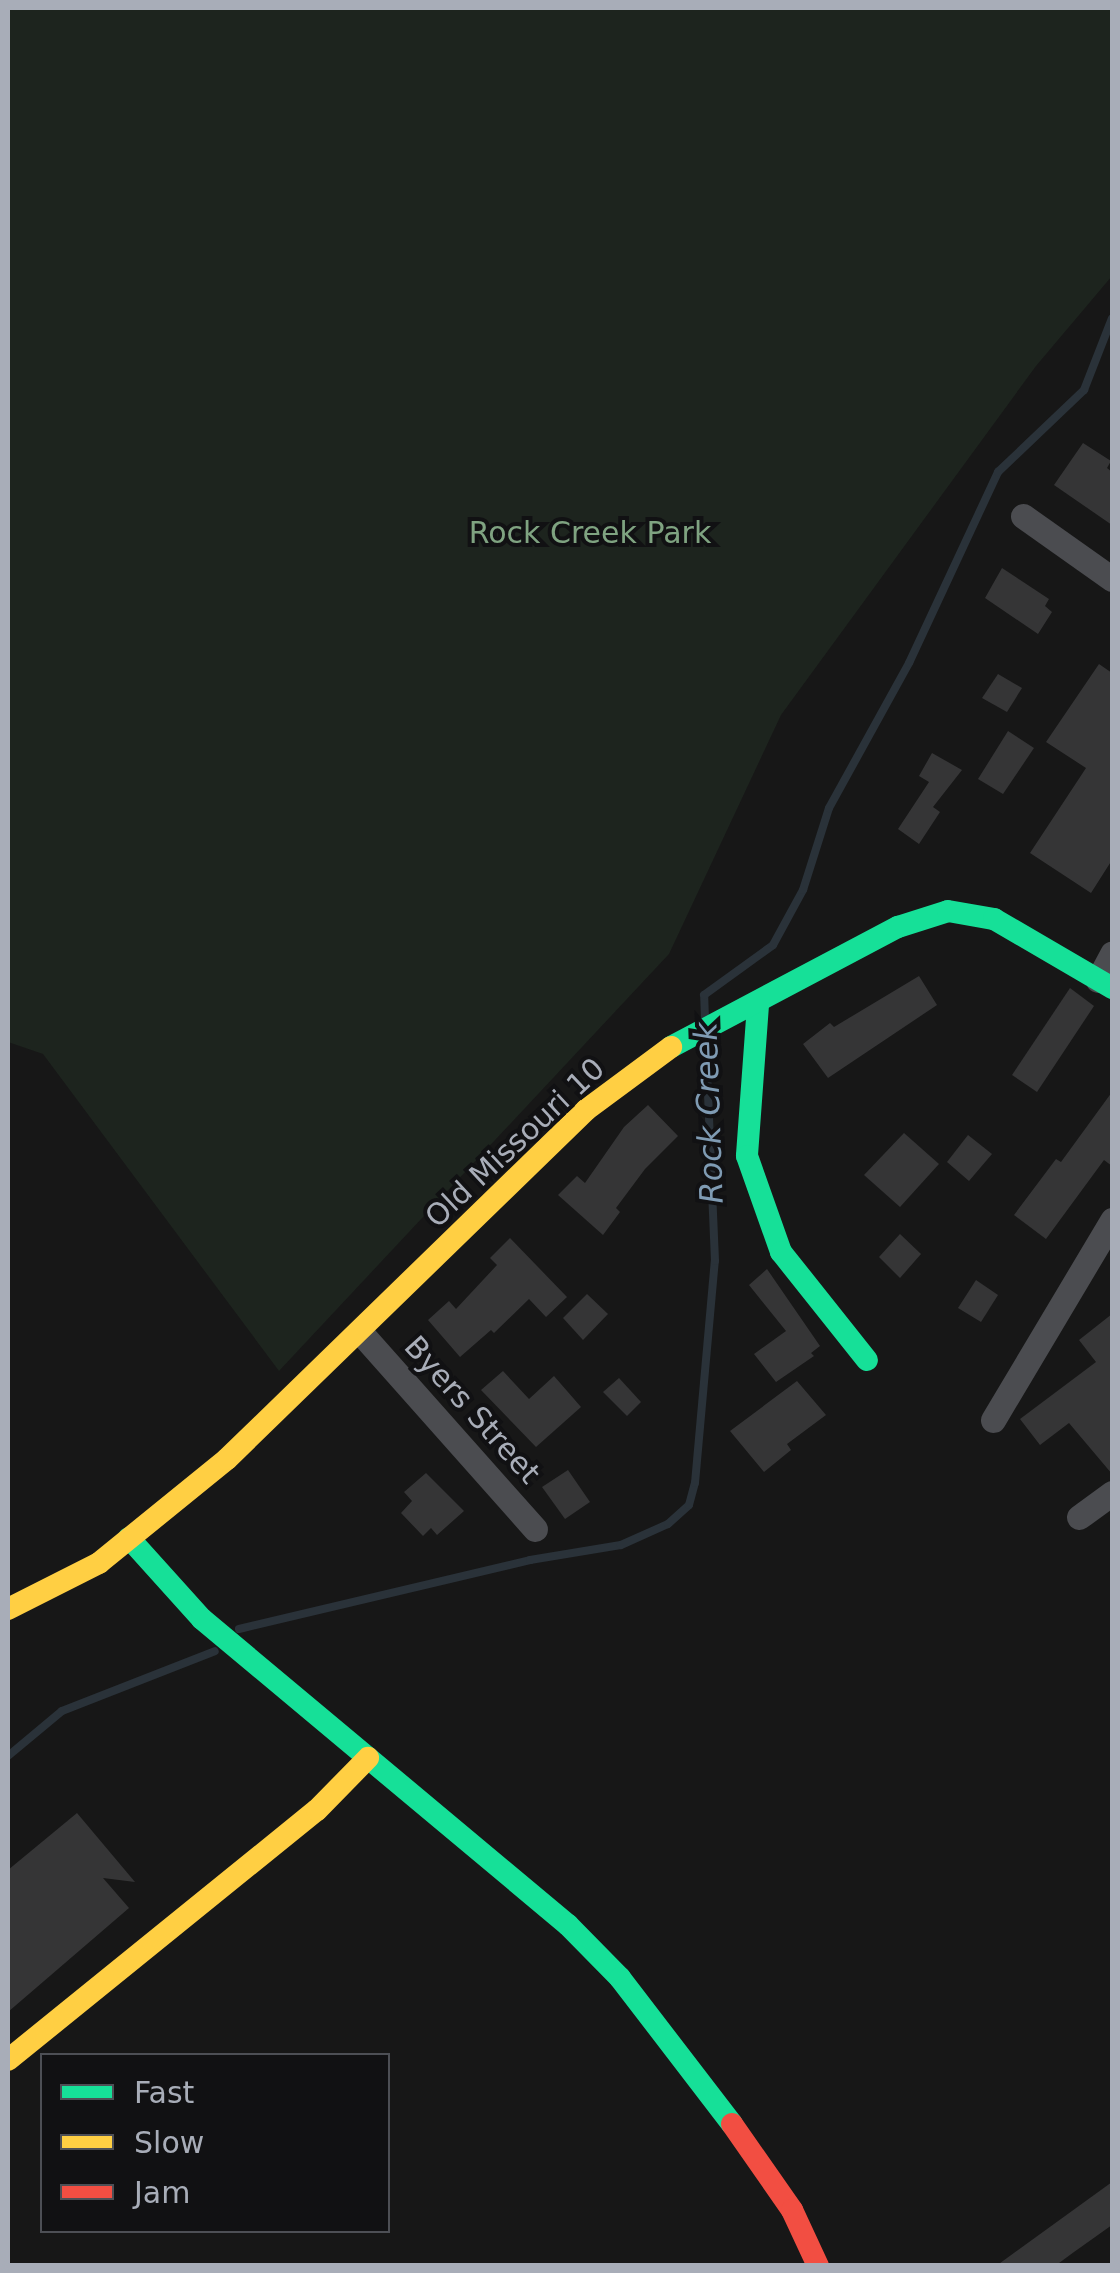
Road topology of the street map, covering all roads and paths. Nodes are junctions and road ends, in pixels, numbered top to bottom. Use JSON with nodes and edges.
{"nodes":[{"id":1,"x":1023,"y":516,"type":"dead end"},
{"id":2,"x":1112,"y":579,"type":"edge"},
{"id":3,"x":1112,"y":954,"type":"edge"},
{"id":4,"x":1105,"y":984,"type":"edge"},
{"id":5,"x":758,"y":1005,"type":"junction"},
{"id":6,"x":1112,"y":1220,"type":"edge"},
{"id":7,"x":362,"y":1333,"type":"junction"},
{"id":8,"x":867,"y":1360,"type":"dead end"},
{"id":9,"x":993,"y":1420,"type":"dead end"},
{"id":10,"x":1112,"y":1493,"type":"edge"},
{"id":11,"x":1079,"y":1518,"type":"dead end"},
{"id":12,"x":535,"y":1529,"type":"dead end"},
{"id":13,"x":129,"y":1538,"type":"junction"},
{"id":14,"x":41,"y":1566,"type":"dead end"},
{"id":15,"x":8,"y":1608,"type":"edge"},
{"id":16,"x":368,"y":1758,"type":"junction"},
{"id":17,"x":8,"y":2060,"type":"edge"},
{"id":18,"x":818,"y":2266,"type":"edge"}],
"edges":[{"from":1,"to":2,"type":"street"},
{"from":3,"to":4,"type":"street"},
{"from":4,"to":5,"type":"street","name":"Old Missouri 10"},
{"from":5,"to":7,"type":"street","name":"Old Missouri 10"},
{"from":5,"to":8,"type":"street"},
{"from":6,"to":9,"type":"street"},
{"from":7,"to":12,"type":"street","name":"Byers Street"},
{"from":7,"to":13,"type":"street","name":"Old Missouri 10"},
{"from":10,"to":11,"type":"street"},
{"from":13,"to":14,"type":"street"},
{"from":13,"to":15,"type":"street","name":"Old Missouri 10"},
{"from":13,"to":16,"type":"street"},
{"from":16,"to":17,"type":"street"},
{"from":16,"to":18,"type":"street"}]}
